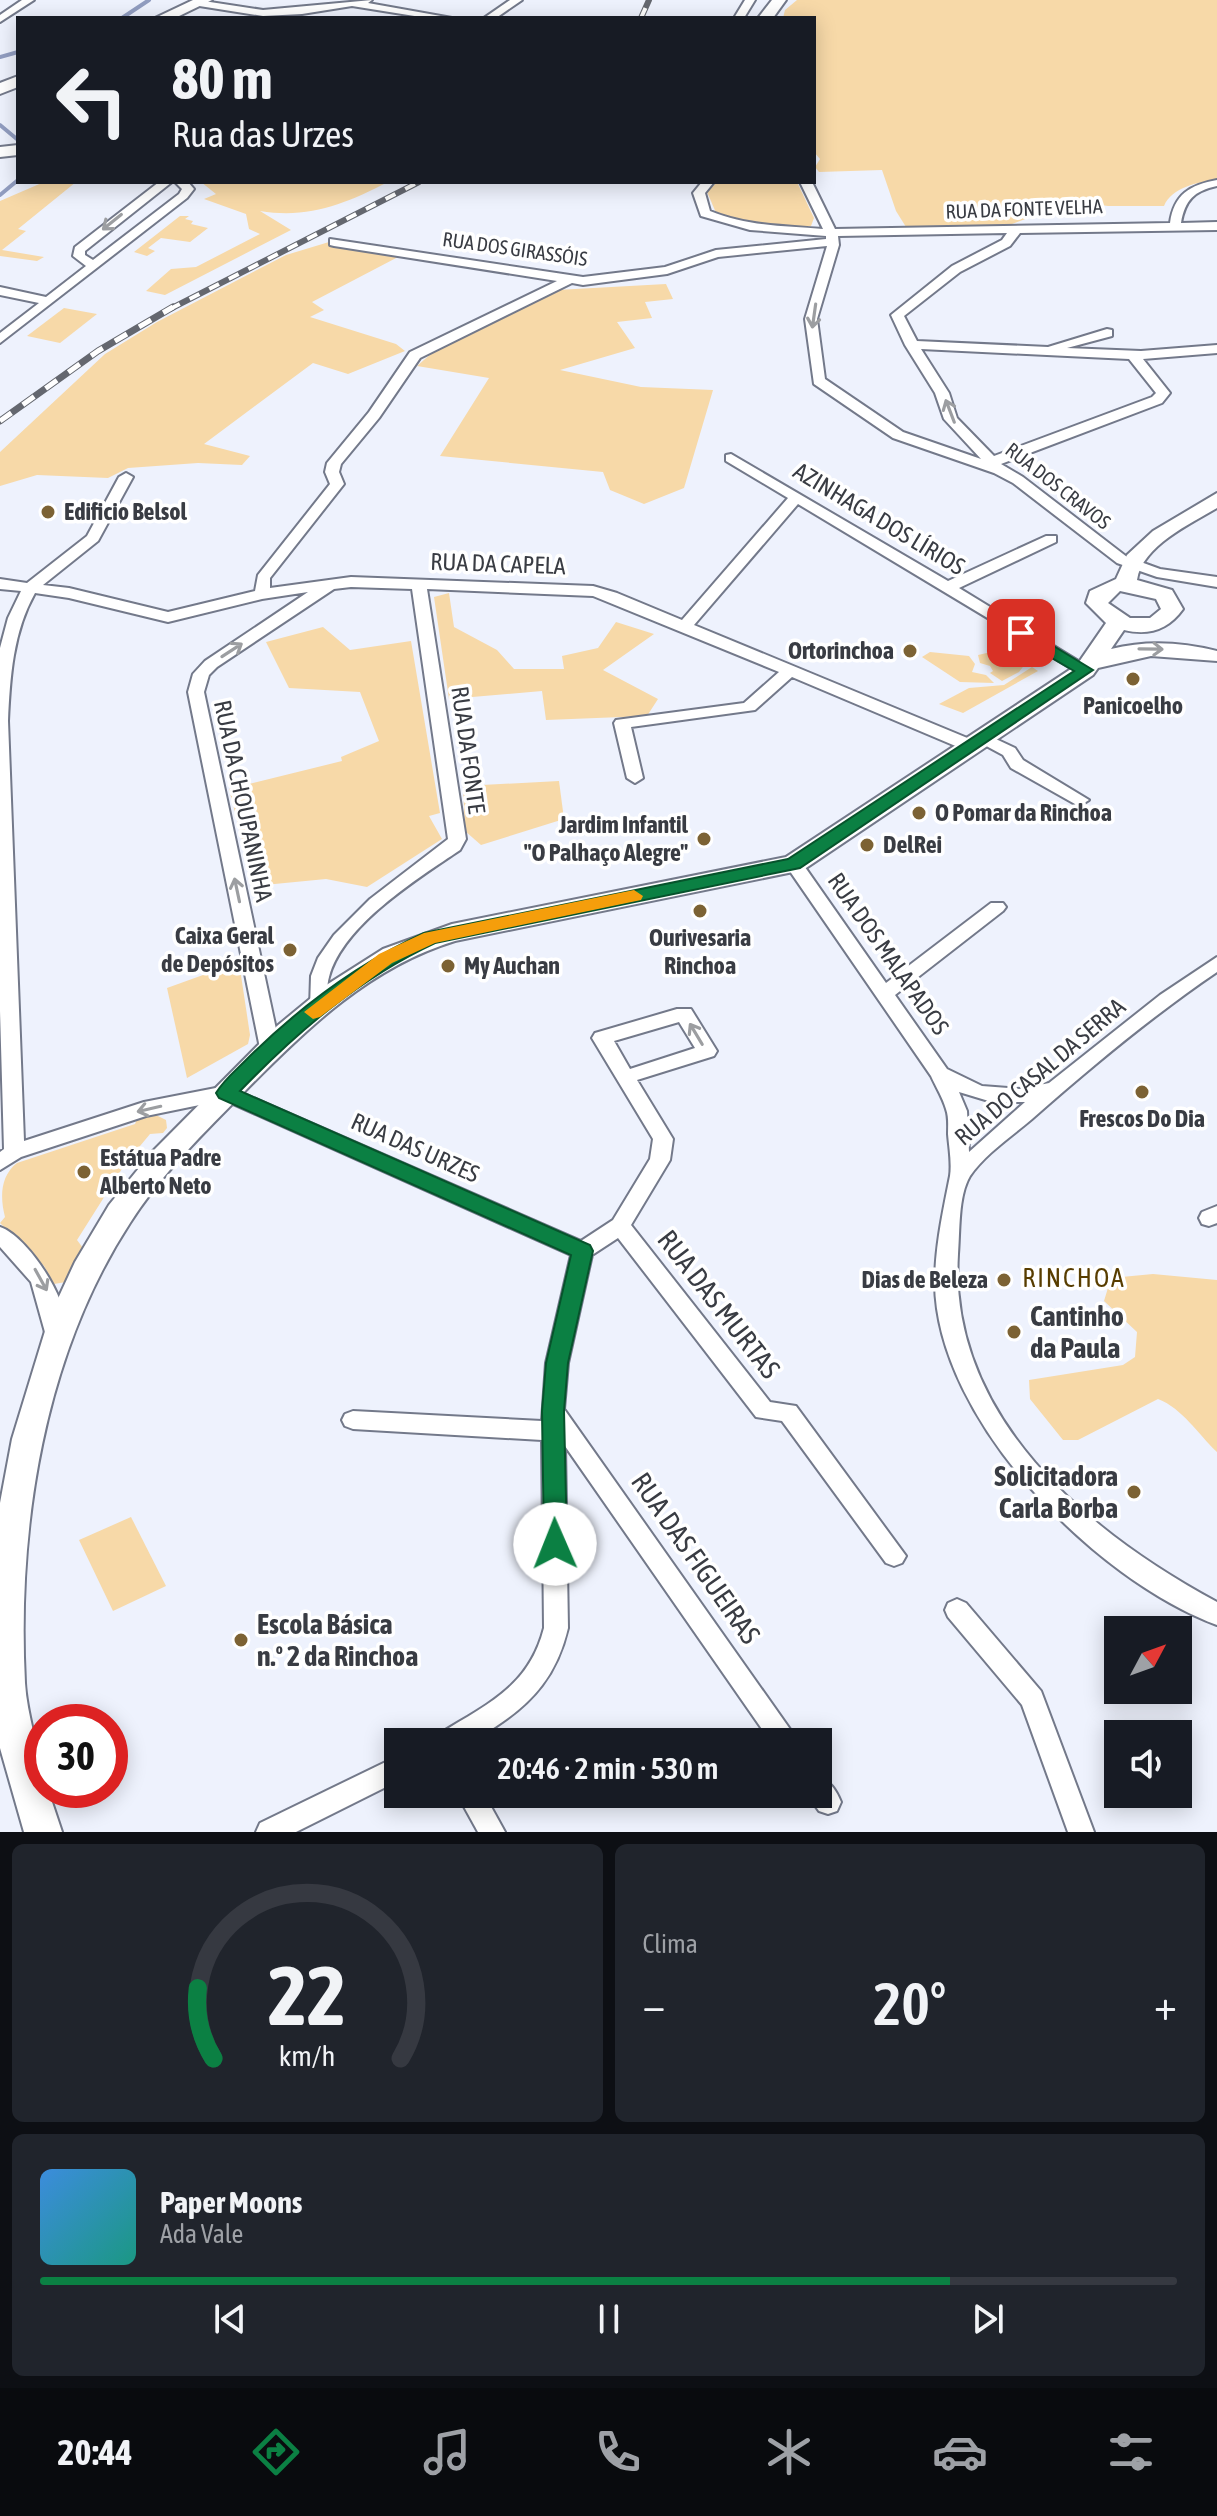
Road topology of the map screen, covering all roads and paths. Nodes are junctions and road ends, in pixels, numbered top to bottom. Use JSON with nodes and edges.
{"nodes":[{"id":1,"x":29,"y":0,"type":"edge"},
{"id":2,"x":517,"y":0,"type":"edge"},
{"id":3,"x":363,"y":1,"type":"edge"},
{"id":4,"x":201,"y":2,"type":"edge"},
{"id":5,"x":301,"y":13,"type":"junction"},
{"id":6,"x":167,"y":16,"type":"edge"},
{"id":7,"x":312,"y":16,"type":"edge"},
{"id":8,"x":334,"y":16,"type":"edge"},
{"id":9,"x":437,"y":16,"type":"edge"},
{"id":10,"x":492,"y":16,"type":"edge"},
{"id":11,"x":0,"y":19,"type":"edge"},
{"id":12,"x":1217,"y":183,"type":"edge"},
{"id":13,"x":163,"y":184,"type":"edge"},
{"id":14,"x":183,"y":184,"type":"edge"},
{"id":15,"x":706,"y":184,"type":"edge"},
{"id":16,"x":807,"y":184,"type":"edge"},
{"id":17,"x":1217,"y":226,"type":"edge"},
{"id":18,"x":1175,"y":227,"type":"junction"},
{"id":19,"x":1016,"y":230,"type":"junction"},
{"id":20,"x":832,"y":237,"type":"junction"},
{"id":21,"x":334,"y":242,"type":"dead end"},
{"id":22,"x":94,"y":266,"type":"junction"},
{"id":23,"x":568,"y":280,"type":"junction"},
{"id":24,"x":0,"y":291,"type":"edge"},
{"id":25,"x":49,"y":301,"type":"junction"},
{"id":26,"x":1107,"y":333,"type":"dead end"},
{"id":27,"x":0,"y":339,"type":"edge"},
{"id":28,"x":911,"y":345,"type":"junction"},
{"id":29,"x":1217,"y":349,"type":"edge"},
{"id":30,"x":1047,"y":351,"type":"junction"},
{"id":31,"x":1133,"y":356,"type":"junction"},
{"id":32,"x":731,"y":458,"type":"dead end"},
{"id":33,"x":996,"y":466,"type":"junction"},
{"id":34,"x":126,"y":477,"type":"dead end"},
{"id":35,"x":797,"y":497,"type":"junction"},
{"id":36,"x":1217,"y":499,"type":"edge"},
{"id":37,"x":1051,"y":539,"type":"dead end"},
{"id":38,"x":1128,"y":574,"type":"junction"},
{"id":39,"x":1185,"y":579,"type":"junction"},
{"id":40,"x":1217,"y":582,"type":"edge"},
{"id":41,"x":333,"y":583,"type":"junction"},
{"id":42,"x":0,"y":584,"type":"edge"},
{"id":43,"x":419,"y":584,"type":"junction"},
{"id":44,"x":31,"y":587,"type":"junction"},
{"id":45,"x":946,"y":588,"type":"junction"},
{"id":46,"x":1155,"y":590,"type":"junction"},
{"id":47,"x":262,"y":594,"type":"junction"},
{"id":48,"x":1163,"y":621,"type":"junction"},
{"id":49,"x":1118,"y":622,"type":"junction"},
{"id":50,"x":684,"y":627,"type":"junction"},
{"id":51,"x":1213,"y":659,"type":"edge"},
{"id":52,"x":1089,"y":666,"type":"junction"},
{"id":53,"x":788,"y":672,"type":"junction"},
{"id":54,"x":1,"y":678,"type":"edge"},
{"id":55,"x":977,"y":742,"type":"junction"},
{"id":56,"x":635,"y":778,"type":"dead end"},
{"id":57,"x":1081,"y":800,"type":"dead end"},
{"id":58,"x":794,"y":864,"type":"junction"},
{"id":59,"x":997,"y":907,"type":"dead end"},
{"id":60,"x":1217,"y":963,"type":"edge"},
{"id":61,"x":886,"y":993,"type":"junction"},
{"id":62,"x":319,"y":1008,"type":"junction"},
{"id":63,"x":270,"y":1048,"type":"junction"},
{"id":64,"x":940,"y":1074,"type":"junction"},
{"id":65,"x":626,"y":1077,"type":"junction"},
{"id":66,"x":1071,"y":1077,"type":"junction"},
{"id":67,"x":226,"y":1093,"type":"junction"},
{"id":68,"x":7,"y":1157,"type":"edge"},
{"id":69,"x":960,"y":1173,"type":"junction"},
{"id":70,"x":620,"y":1226,"type":"junction"},
{"id":71,"x":0,"y":1235,"type":"edge"},
{"id":72,"x":582,"y":1251,"type":"junction"},
{"id":73,"x":56,"y":1339,"type":"junction"},
{"id":74,"x":353,"y":1420,"type":"dead end"},
{"id":75,"x":554,"y":1421,"type":"junction"},
{"id":76,"x":894,"y":1556,"type":"dead end"},
{"id":77,"x":1192,"y":1602,"type":"junction"},
{"id":78,"x":957,"y":1610,"type":"dead end"},
{"id":79,"x":1217,"y":1614,"type":"edge"},
{"id":80,"x":1217,"y":1625,"type":"edge"},
{"id":81,"x":469,"y":1728,"type":"edge"},
{"id":82,"x":776,"y":1728,"type":"edge"},
{"id":83,"x":384,"y":1775,"type":"edge"},
{"id":84,"x":478,"y":1808,"type":"edge"},
{"id":85,"x":43,"y":1832,"type":"edge"},
{"id":86,"x":269,"y":1832,"type":"edge"},
{"id":87,"x":492,"y":1832,"type":"edge"},
{"id":88,"x":1081,"y":1832,"type":"edge"}],
"edges":[{"from":1,"to":11,"type":"street"},
{"from":2,"to":10,"type":"street"},
{"from":3,"to":5,"type":"street"},
{"from":3,"to":8,"type":"street"},
{"from":3,"to":9,"type":"street"},
{"from":4,"to":5,"type":"street"},
{"from":4,"to":6,"type":"street"},
{"from":5,"to":7,"type":"street"},
{"from":12,"to":18,"type":"street"},
{"from":13,"to":22,"type":"street","one_way":true},
{"from":14,"to":22,"type":"street"},
{"from":15,"to":20,"type":"street"},
{"from":16,"to":20,"type":"street"},
{"from":17,"to":18,"type":"street","name":"RUA DA FONTE VELHA"},
{"from":18,"to":19,"type":"street","name":"RUA DA FONTE VELHA"},
{"from":19,"to":20,"type":"street","name":"RUA DA FONTE VELHA"},
{"from":19,"to":28,"type":"street","name":"RUA DOS CRAVOS"},
{"from":20,"to":23,"type":"street","name":"RUA DOS GIRASSÓIS"},
{"from":20,"to":33,"type":"street","one_way":true},
{"from":21,"to":23,"type":"street","name":"RUA DOS GIRASSÓIS"},
{"from":22,"to":25,"type":"street"},
{"from":23,"to":47,"type":"street"},
{"from":24,"to":25,"type":"street"},
{"from":25,"to":27,"type":"street"},
{"from":26,"to":30,"type":"street"},
{"from":28,"to":30,"type":"street"},
{"from":33,"to":28,"type":"street","name":"RUA DOS CRAVOS","one_way":true},
{"from":29,"to":31,"type":"street"},
{"from":30,"to":31,"type":"street"},
{"from":31,"to":33,"type":"street"},
{"from":32,"to":35,"type":"street","name":"AZINHAGA DOS LÍRIOS"},
{"from":33,"to":38,"type":"street","name":"RUA DOS CRAVOS"},
{"from":34,"to":44,"type":"street"},
{"from":35,"to":45,"type":"street","name":"AZINHAGA DOS LÍRIOS"},
{"from":35,"to":50,"type":"street"},
{"from":36,"to":38,"type":"street"},
{"from":37,"to":45,"type":"street"},
{"from":38,"to":39,"type":"street","name":"RUA DOS CRAVOS"},
{"from":38,"to":46,"type":"street"},
{"from":38,"to":49,"type":"street"},
{"from":39,"to":40,"type":"street","name":"RUA DOS CRAVOS"},
{"from":39,"to":46,"type":"street"},
{"from":41,"to":43,"type":"street","name":"RUA DA CAPELA"},
{"from":41,"to":47,"type":"street","name":"RUA DA CAPELA"},
{"from":63,"to":41,"type":"street","name":"RUA DA CHOUPANINHA","one_way":true},
{"from":42,"to":44,"type":"street","name":"RUA DA CAPELA"},
{"from":43,"to":50,"type":"street","name":"RUA DA CAPELA"},
{"from":43,"to":62,"type":"street","name":"RUA DA FONTE"},
{"from":44,"to":47,"type":"street","name":"RUA DA CAPELA"},
{"from":44,"to":54,"type":"street"},
{"from":45,"to":52,"type":"street","name":"AZINHAGA DOS LÍRIOS"},
{"from":46,"to":48,"type":"street"},
{"from":48,"to":49,"type":"street"},
{"from":48,"to":51,"type":"street"},
{"from":49,"to":52,"type":"street"},
{"from":50,"to":53,"type":"street","name":"RUA DA CAPELA"},
{"from":52,"to":51,"type":"street","one_way":true},
{"from":52,"to":55,"type":"street"},
{"from":53,"to":55,"type":"street","name":"RUA DA CAPELA"},
{"from":53,"to":56,"type":"street"},
{"from":54,"to":68,"type":"street"},
{"from":55,"to":57,"type":"street","name":"RUA DA CAPELA"},
{"from":55,"to":58,"type":"street"},
{"from":58,"to":61,"type":"street","name":"RUA DOS MALAPADOS"},
{"from":58,"to":62,"type":"street"},
{"from":59,"to":61,"type":"street"},
{"from":60,"to":66,"type":"street","name":"RUA DO CASAL DA SERRA"},
{"from":61,"to":64,"type":"street","name":"RUA DOS MALAPADOS"},
{"from":62,"to":63,"type":"street"},
{"from":63,"to":67,"type":"street"},
{"from":64,"to":66,"type":"street","name":"RUA DOS MALAPADOS"},
{"from":64,"to":69,"type":"street","name":"RUA DOS MALAPADOS"},
{"from":65,"to":65,"type":"street","one_way":true},
{"from":65,"to":70,"type":"street"},
{"from":66,"to":69,"type":"street","name":"RUA DO CASAL DA SERRA"},
{"from":67,"to":68,"type":"street","one_way":true},
{"from":67,"to":72,"type":"street","name":"RUA DAS URZES"},
{"from":67,"to":73,"type":"street"},
{"from":69,"to":77,"type":"street","name":"RUA DO CASAL DA SERRA"},
{"from":70,"to":72,"type":"street"},
{"from":70,"to":76,"type":"street","name":"RUA DAS MURTAS"},
{"from":71,"to":73,"type":"street","one_way":true},
{"from":72,"to":75,"type":"street"},
{"from":73,"to":85,"type":"street"},
{"from":74,"to":75,"type":"street"},
{"from":75,"to":81,"type":"street"},
{"from":75,"to":82,"type":"street","name":"RUA DAS FIGUEIRAS"},
{"from":77,"to":79,"type":"street","name":"RUA DO CASAL DA SERRA"},
{"from":77,"to":80,"type":"street"},
{"from":78,"to":88,"type":"street"},
{"from":83,"to":86,"type":"street"},
{"from":84,"to":87,"type":"street"}]}
